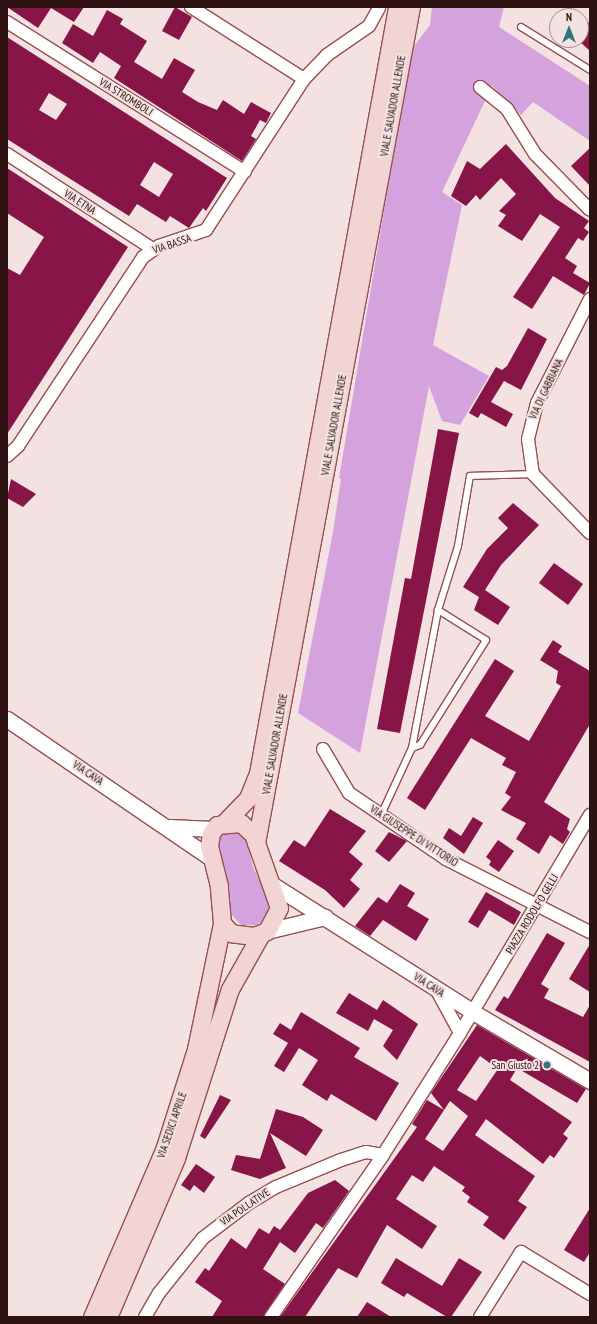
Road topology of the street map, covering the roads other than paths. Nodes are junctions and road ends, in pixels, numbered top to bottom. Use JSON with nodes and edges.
{"nodes":[{"id":1,"x":191,"y":7,"type":"edge"},
{"id":2,"x":397,"y":7,"type":"edge"},
{"id":3,"x":411,"y":7,"type":"edge"},
{"id":4,"x":379,"y":8,"type":"edge"},
{"id":5,"x":7,"y":22,"type":"edge"},
{"id":6,"x":521,"y":27,"type":"dead end"},
{"id":7,"x":590,"y":70,"type":"edge"},
{"id":8,"x":304,"y":79,"type":"junction"},
{"id":9,"x":480,"y":87,"type":"dead end"},
{"id":10,"x":7,"y":154,"type":"edge"},
{"id":11,"x":245,"y":172,"type":"junction"},
{"id":12,"x":590,"y":210,"type":"edge"},
{"id":13,"x":153,"y":249,"type":"junction"},
{"id":14,"x":590,"y":299,"type":"edge"},
{"id":15,"x":7,"y":456,"type":"edge"},
{"id":16,"x":533,"y":474,"type":"junction"},
{"id":17,"x":590,"y":533,"type":"edge"},
{"id":18,"x":438,"y":610,"type":"junction"},
{"id":19,"x":7,"y":719,"type":"edge"},
{"id":20,"x":412,"y":748,"type":"junction"},
{"id":21,"x":323,"y":749,"type":"dead end"},
{"id":22,"x":381,"y":815,"type":"junction"},
{"id":23,"x":590,"y":815,"type":"edge"},
{"id":24,"x":219,"y":826,"type":"junction"},
{"id":25,"x":170,"y":827,"type":"junction"},
{"id":26,"x":256,"y":843,"type":"junction"},
{"id":27,"x":212,"y":859,"type":"junction"},
{"id":28,"x":270,"y":883,"type":"junction"},
{"id":29,"x":538,"y":906,"type":"junction"},
{"id":30,"x":325,"y":917,"type":"junction"},
{"id":31,"x":222,"y":923,"type":"junction"},
{"id":32,"x":264,"y":932,"type":"junction"},
{"id":33,"x":590,"y":932,"type":"edge"},
{"id":34,"x":436,"y":989,"type":"junction"},
{"id":35,"x":473,"y":1012,"type":"junction"},
{"id":36,"x":460,"y":1033,"type":"junction"},
{"id":37,"x":590,"y":1081,"type":"edge"},
{"id":38,"x":383,"y":1155,"type":"junction"},
{"id":39,"x":590,"y":1294,"type":"edge"},
{"id":40,"x":92,"y":1317,"type":"edge"},
{"id":41,"x":108,"y":1317,"type":"edge"},
{"id":42,"x":145,"y":1317,"type":"edge"},
{"id":43,"x":271,"y":1317,"type":"edge"},
{"id":44,"x":480,"y":1317,"type":"edge"}],
"edges":[{"from":1,"to":8,"type":"street"},
{"from":2,"to":24,"type":"main road","name":"VIALE SALVADOR ALLENDE"},
{"from":3,"to":26,"type":"main road","name":"VIALE SALVADOR ALLENDE"},
{"from":4,"to":8,"type":"street","name":"VIA BASSA"},
{"from":5,"to":11,"type":"street","name":"VIA STROMBOLI"},
{"from":6,"to":7,"type":"lane"},
{"from":8,"to":11,"type":"street","name":"VIA BASSA"},
{"from":9,"to":12,"type":"street"},
{"from":10,"to":13,"type":"street","name":"VIA ETNA"},
{"from":11,"to":13,"type":"street","name":"VIA BASSA"},
{"from":13,"to":15,"type":"street","name":"VIA BASSA"},
{"from":14,"to":16,"type":"street","name":"VIA DI GABBIANA"},
{"from":16,"to":17,"type":"street","name":"VIA DI GABBIANA"},
{"from":16,"to":18,"type":"lane"},
{"from":18,"to":20,"type":"lane"},
{"from":18,"to":20,"type":"lane"},
{"from":19,"to":25,"type":"street","name":"VIA CAVA"},
{"from":20,"to":22,"type":"lane"},
{"from":21,"to":22,"type":"street","name":"VIA GIUSEPPE DI VITTORIO"},
{"from":22,"to":29,"type":"street","name":"VIA GIUSEPPE DI VITTORIO"},
{"from":23,"to":29,"type":"street","name":"PIAZZA RODOLFO GELLI"},
{"from":24,"to":25,"type":"street"},
{"from":24,"to":26,"type":"main road","name":"VIA SEDICI APRILE"},
{"from":24,"to":27,"type":"main road","name":"VIA SEDICI APRILE"},
{"from":25,"to":27,"type":"street","name":"VIA CAVA"},
{"from":26,"to":28,"type":"main road","name":"VIA SEDICI APRILE"},
{"from":27,"to":31,"type":"main road","name":"VIA SEDICI APRILE"},
{"from":28,"to":30,"type":"street","name":"VIA CAVA"},
{"from":28,"to":32,"type":"main road","name":"VIA SEDICI APRILE"},
{"from":29,"to":33,"type":"street","name":"VIA GIUSEPPE DI VITTORIO"},
{"from":29,"to":35,"type":"street","name":"PIAZZA RODOLFO GELLI"},
{"from":30,"to":32,"type":"street"},
{"from":30,"to":34,"type":"street","name":"VIA CAVA"},
{"from":31,"to":32,"type":"main road"},
{"from":31,"to":40,"type":"main road","name":"VIA SEDICI APRILE"},
{"from":32,"to":41,"type":"main road","name":"VIA SEDICI APRILE"},
{"from":34,"to":35,"type":"street","name":"VIA CAVA"},
{"from":34,"to":36,"type":"street"},
{"from":35,"to":36,"type":"street"},
{"from":35,"to":37,"type":"street","name":"VIA CAVA"},
{"from":36,"to":38,"type":"street"},
{"from":38,"to":42,"type":"street","name":"VIA POLLATIVE"},
{"from":38,"to":43,"type":"street"},
{"from":39,"to":44,"type":"street"}]}
